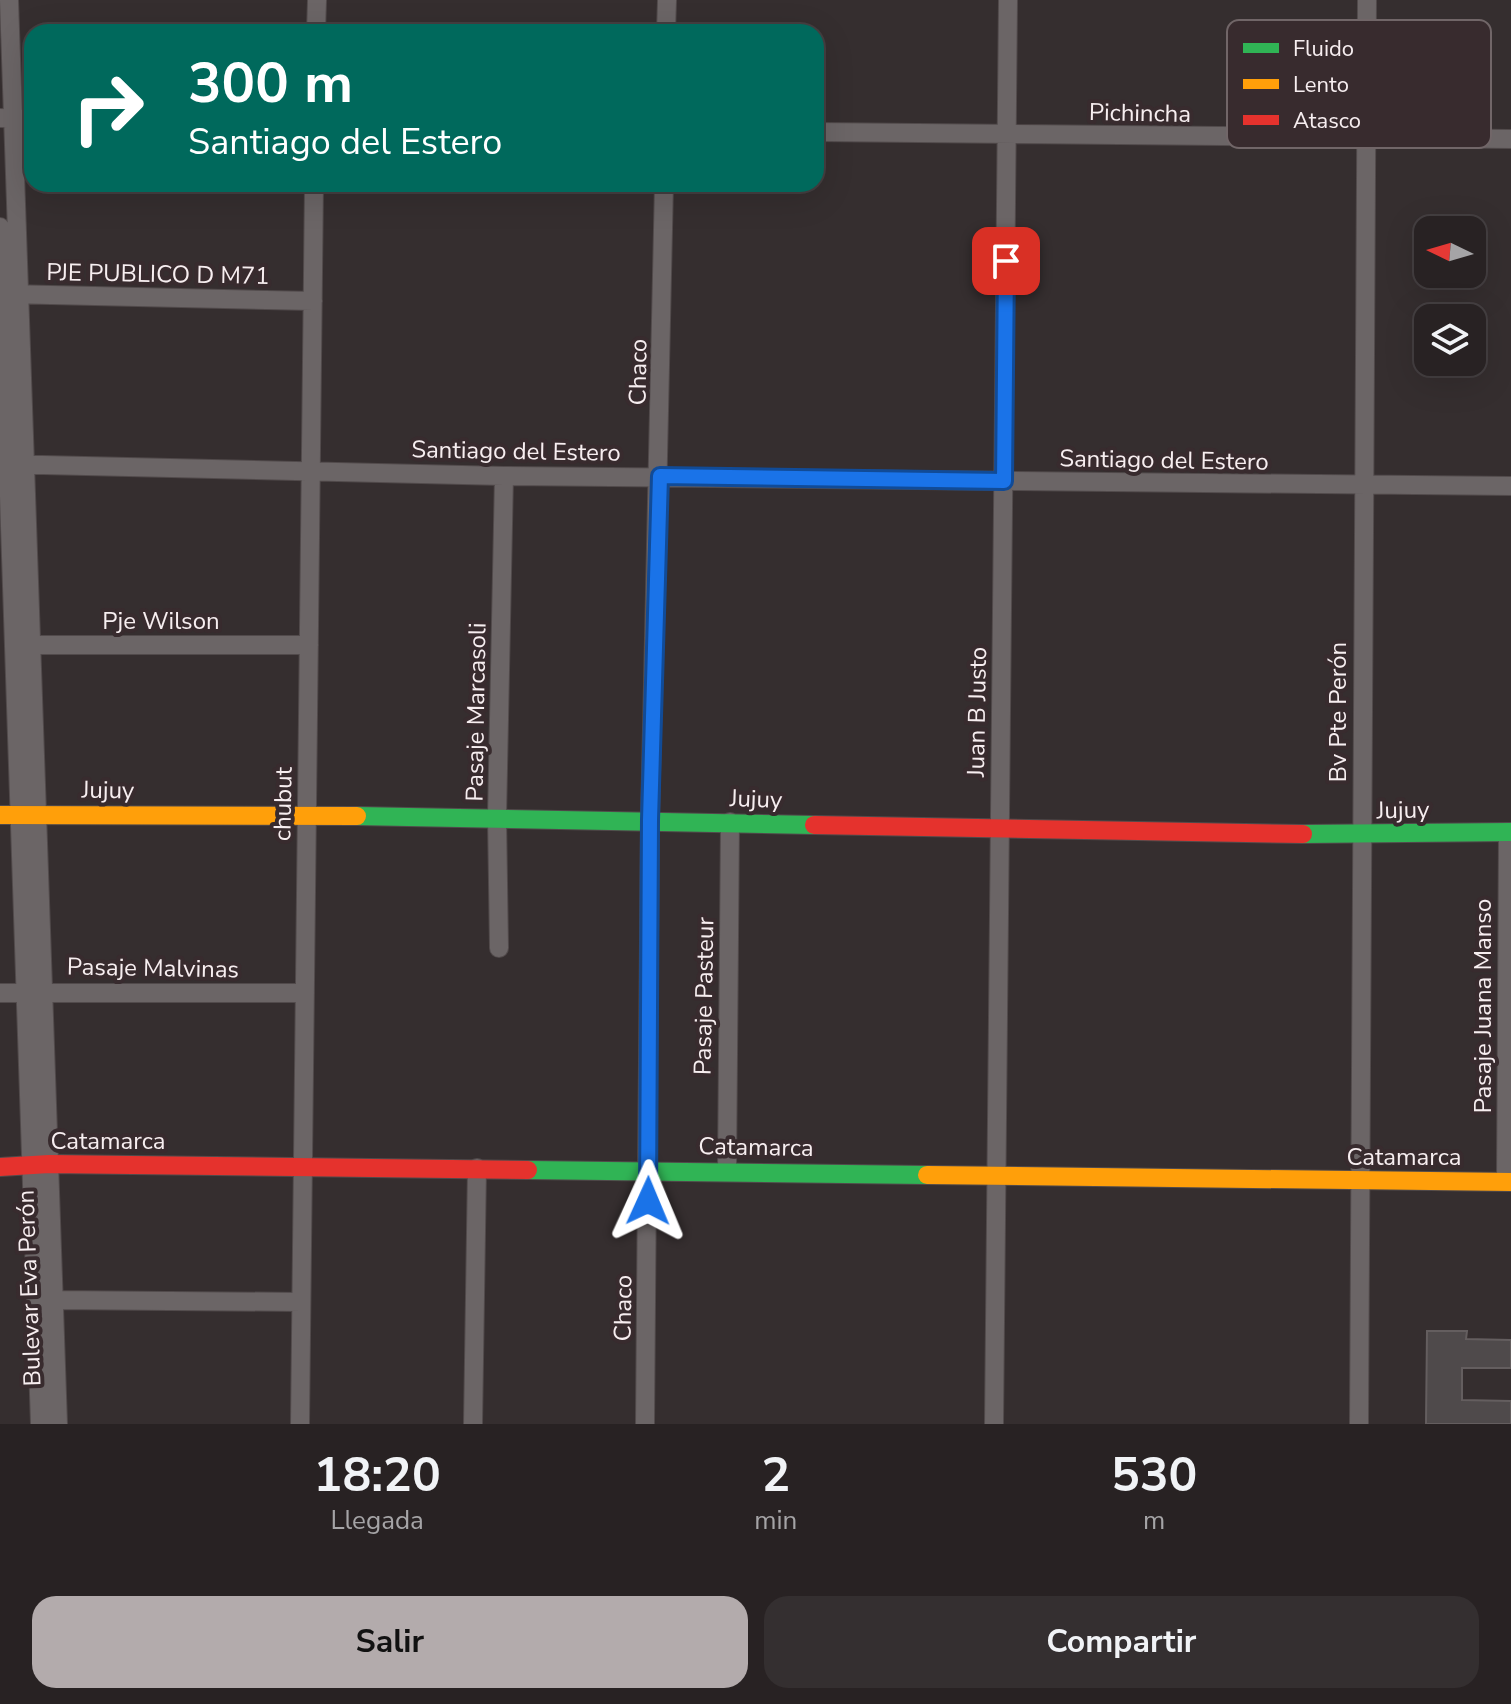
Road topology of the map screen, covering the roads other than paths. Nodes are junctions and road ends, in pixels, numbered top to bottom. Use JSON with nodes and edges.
{"nodes":[{"id":1,"x":9,"y":0,"type":"edge"},
{"id":2,"x":317,"y":0,"type":"edge"},
{"id":3,"x":667,"y":0,"type":"edge"},
{"id":4,"x":1008,"y":0,"type":"edge"},
{"id":5,"x":1367,"y":0,"type":"edge"},
{"id":6,"x":1367,"y":20,"type":"edge"},
{"id":7,"x":316,"y":24,"type":"edge"},
{"id":8,"x":666,"y":24,"type":"edge"},
{"id":9,"x":15,"y":119,"type":"edge"},
{"id":10,"x":824,"y":132,"type":"edge"},
{"id":11,"x":1007,"y":135,"type":"junction"},
{"id":12,"x":1227,"y":138,"type":"edge"},
{"id":13,"x":1491,"y":139,"type":"edge"},
{"id":14,"x":1511,"y":139,"type":"edge"},
{"id":15,"x":1365,"y":148,"type":"edge"},
{"id":16,"x":314,"y":192,"type":"edge"},
{"id":17,"x":664,"y":192,"type":"edge"},
{"id":18,"x":0,"y":227,"type":"edge"},
{"id":19,"x":11,"y":294,"type":"junction"},
{"id":20,"x":313,"y":301,"type":"junction"},
{"id":21,"x":11,"y":464,"type":"edge"},
{"id":22,"x":311,"y":472,"type":"junction"},
{"id":23,"x":504,"y":476,"type":"junction"},
{"id":24,"x":660,"y":476,"type":"junction"},
{"id":25,"x":1004,"y":481,"type":"junction"},
{"id":26,"x":1511,"y":486,"type":"edge"},
{"id":27,"x":1364,"y":487,"type":"junction"},
{"id":28,"x":6,"y":609,"type":"edge"},
{"id":29,"x":23,"y":645,"type":"junction"},
{"id":30,"x":309,"y":645,"type":"junction"},
{"id":31,"x":28,"y":814,"type":"junction"},
{"id":32,"x":0,"y":815,"type":"edge"},
{"id":33,"x":307,"y":817,"type":"junction"},
{"id":34,"x":497,"y":817,"type":"junction"},
{"id":35,"x":650,"y":820,"type":"junction"},
{"id":36,"x":730,"y":822,"type":"junction"},
{"id":37,"x":1000,"y":830,"type":"junction"},
{"id":38,"x":1510,"y":832,"type":"edge"},
{"id":39,"x":1362,"y":835,"type":"junction"},
{"id":40,"x":499,"y":948,"type":"dead end"},
{"id":41,"x":34,"y":991,"type":"junction"},
{"id":42,"x":0,"y":993,"type":"edge"},
{"id":43,"x":305,"y":993,"type":"junction"},
{"id":44,"x":40,"y":1164,"type":"junction"},
{"id":45,"x":0,"y":1167,"type":"edge"},
{"id":46,"x":303,"y":1167,"type":"junction"},
{"id":47,"x":477,"y":1168,"type":"junction"},
{"id":48,"x":648,"y":1169,"type":"junction"},
{"id":49,"x":727,"y":1171,"type":"junction"},
{"id":50,"x":997,"y":1176,"type":"junction"},
{"id":51,"x":1360,"y":1180,"type":"junction"},
{"id":52,"x":1508,"y":1182,"type":"edge"},
{"id":53,"x":54,"y":1300,"type":"junction"},
{"id":54,"x":301,"y":1302,"type":"junction"},
{"id":55,"x":40,"y":1424,"type":"edge"},
{"id":56,"x":58,"y":1424,"type":"edge"},
{"id":57,"x":300,"y":1424,"type":"edge"},
{"id":58,"x":473,"y":1424,"type":"edge"},
{"id":59,"x":645,"y":1424,"type":"edge"},
{"id":60,"x":994,"y":1424,"type":"edge"},
{"id":61,"x":1359,"y":1424,"type":"edge"}],
"edges":[{"from":1,"to":9,"type":"street","name":"Bulevar Eva Perón"},
{"from":2,"to":7,"type":"street"},
{"from":3,"to":8,"type":"street"},
{"from":4,"to":11,"type":"street","name":"Juan B Justo"},
{"from":5,"to":6,"type":"street","name":"Bv Pte Perón"},
{"from":9,"to":19,"type":"street","name":"Bulevar Eva Perón"},
{"from":10,"to":11,"type":"street","name":"Pichincha"},
{"from":11,"to":12,"type":"street","name":"Pichincha"},
{"from":11,"to":25,"type":"street","name":"Juan B Justo"},
{"from":13,"to":14,"type":"street","name":"Pichincha"},
{"from":15,"to":27,"type":"street","name":"Bv Pte Perón"},
{"from":16,"to":20,"type":"street","name":"chubut"},
{"from":17,"to":24,"type":"street","name":"Chaco"},
{"from":18,"to":19,"type":"street","name":"Bulevar Eva Perón"},
{"from":19,"to":20,"type":"street","name":"PJE PUBLICO D M71"},
{"from":19,"to":21,"type":"street","name":"Bulevar Eva Perón"},
{"from":20,"to":22,"type":"street","name":"chubut"},
{"from":21,"to":22,"type":"street","name":"Santiago del Estero"},
{"from":21,"to":28,"type":"street","name":"Bulevar Eva Perón"},
{"from":21,"to":29,"type":"street","name":"Bulevar Eva Perón"},
{"from":22,"to":23,"type":"street","name":"Santiago del Estero"},
{"from":22,"to":30,"type":"street","name":"chubut"},
{"from":23,"to":24,"type":"street","name":"Santiago del Estero"},
{"from":23,"to":34,"type":"street","name":"Pasaje Marcasoli"},
{"from":24,"to":25,"type":"street","name":"Santiago del Estero"},
{"from":24,"to":35,"type":"street","name":"Chaco"},
{"from":25,"to":27,"type":"street","name":"Santiago del Estero"},
{"from":25,"to":37,"type":"street","name":"Juan B Justo"},
{"from":26,"to":27,"type":"street","name":"Santiago del Estero"},
{"from":27,"to":39,"type":"street","name":"Bv Pte Perón"},
{"from":28,"to":29,"type":"street","name":"Bulevar Eva Perón"},
{"from":29,"to":30,"type":"street","name":"Pje Wilson"},
{"from":29,"to":31,"type":"street","name":"Bulevar Eva Perón"},
{"from":30,"to":33,"type":"street","name":"chubut"},
{"from":31,"to":32,"type":"street","name":"Jujuy"},
{"from":31,"to":33,"type":"street","name":"Jujuy"},
{"from":31,"to":41,"type":"street","name":"Bulevar Eva Perón"},
{"from":33,"to":34,"type":"street","name":"Jujuy"},
{"from":33,"to":43,"type":"street","name":"chubut"},
{"from":34,"to":35,"type":"street","name":"Jujuy"},
{"from":34,"to":40,"type":"street","name":"Pasaje Marcasoli"},
{"from":35,"to":36,"type":"street","name":"Jujuy"},
{"from":35,"to":48,"type":"street","name":"Chaco"},
{"from":36,"to":37,"type":"street","name":"Jujuy"},
{"from":36,"to":49,"type":"street","name":"Pasaje Pasteur"},
{"from":37,"to":39,"type":"street","name":"Jujuy"},
{"from":37,"to":50,"type":"street","name":"Juan B Justo"},
{"from":38,"to":39,"type":"street","name":"Jujuy"},
{"from":38,"to":52,"type":"street","name":"Pasaje Juana Manso"},
{"from":39,"to":51,"type":"street","name":"Bv Pte Perón"},
{"from":41,"to":42,"type":"street","name":"Pasaje Malvinas"},
{"from":41,"to":43,"type":"street","name":"Pasaje Malvinas"},
{"from":41,"to":44,"type":"street","name":"Bulevar Eva Perón"},
{"from":43,"to":46,"type":"street","name":"chubut"},
{"from":44,"to":45,"type":"street","name":"Catamarca"},
{"from":44,"to":46,"type":"street","name":"Catamarca"},
{"from":44,"to":53,"type":"street","name":"Bulevar Eva Perón"},
{"from":44,"to":55,"type":"street","name":"Bulevar Eva Perón"},
{"from":46,"to":47,"type":"street","name":"Catamarca"},
{"from":46,"to":54,"type":"street","name":"chubut"},
{"from":47,"to":48,"type":"street","name":"Catamarca"},
{"from":47,"to":58,"type":"street"},
{"from":48,"to":49,"type":"street","name":"Catamarca"},
{"from":48,"to":59,"type":"street","name":"Chaco"},
{"from":49,"to":50,"type":"street","name":"Catamarca"},
{"from":50,"to":51,"type":"street","name":"Catamarca"},
{"from":50,"to":60,"type":"street","name":"Juan B Justo"},
{"from":51,"to":52,"type":"street","name":"Catamarca"},
{"from":51,"to":61,"type":"street","name":"Bv Pte Perón"},
{"from":53,"to":54,"type":"street"},
{"from":53,"to":56,"type":"street","name":"Bulevar Eva Perón"},
{"from":54,"to":57,"type":"street","name":"chubut"}]}
